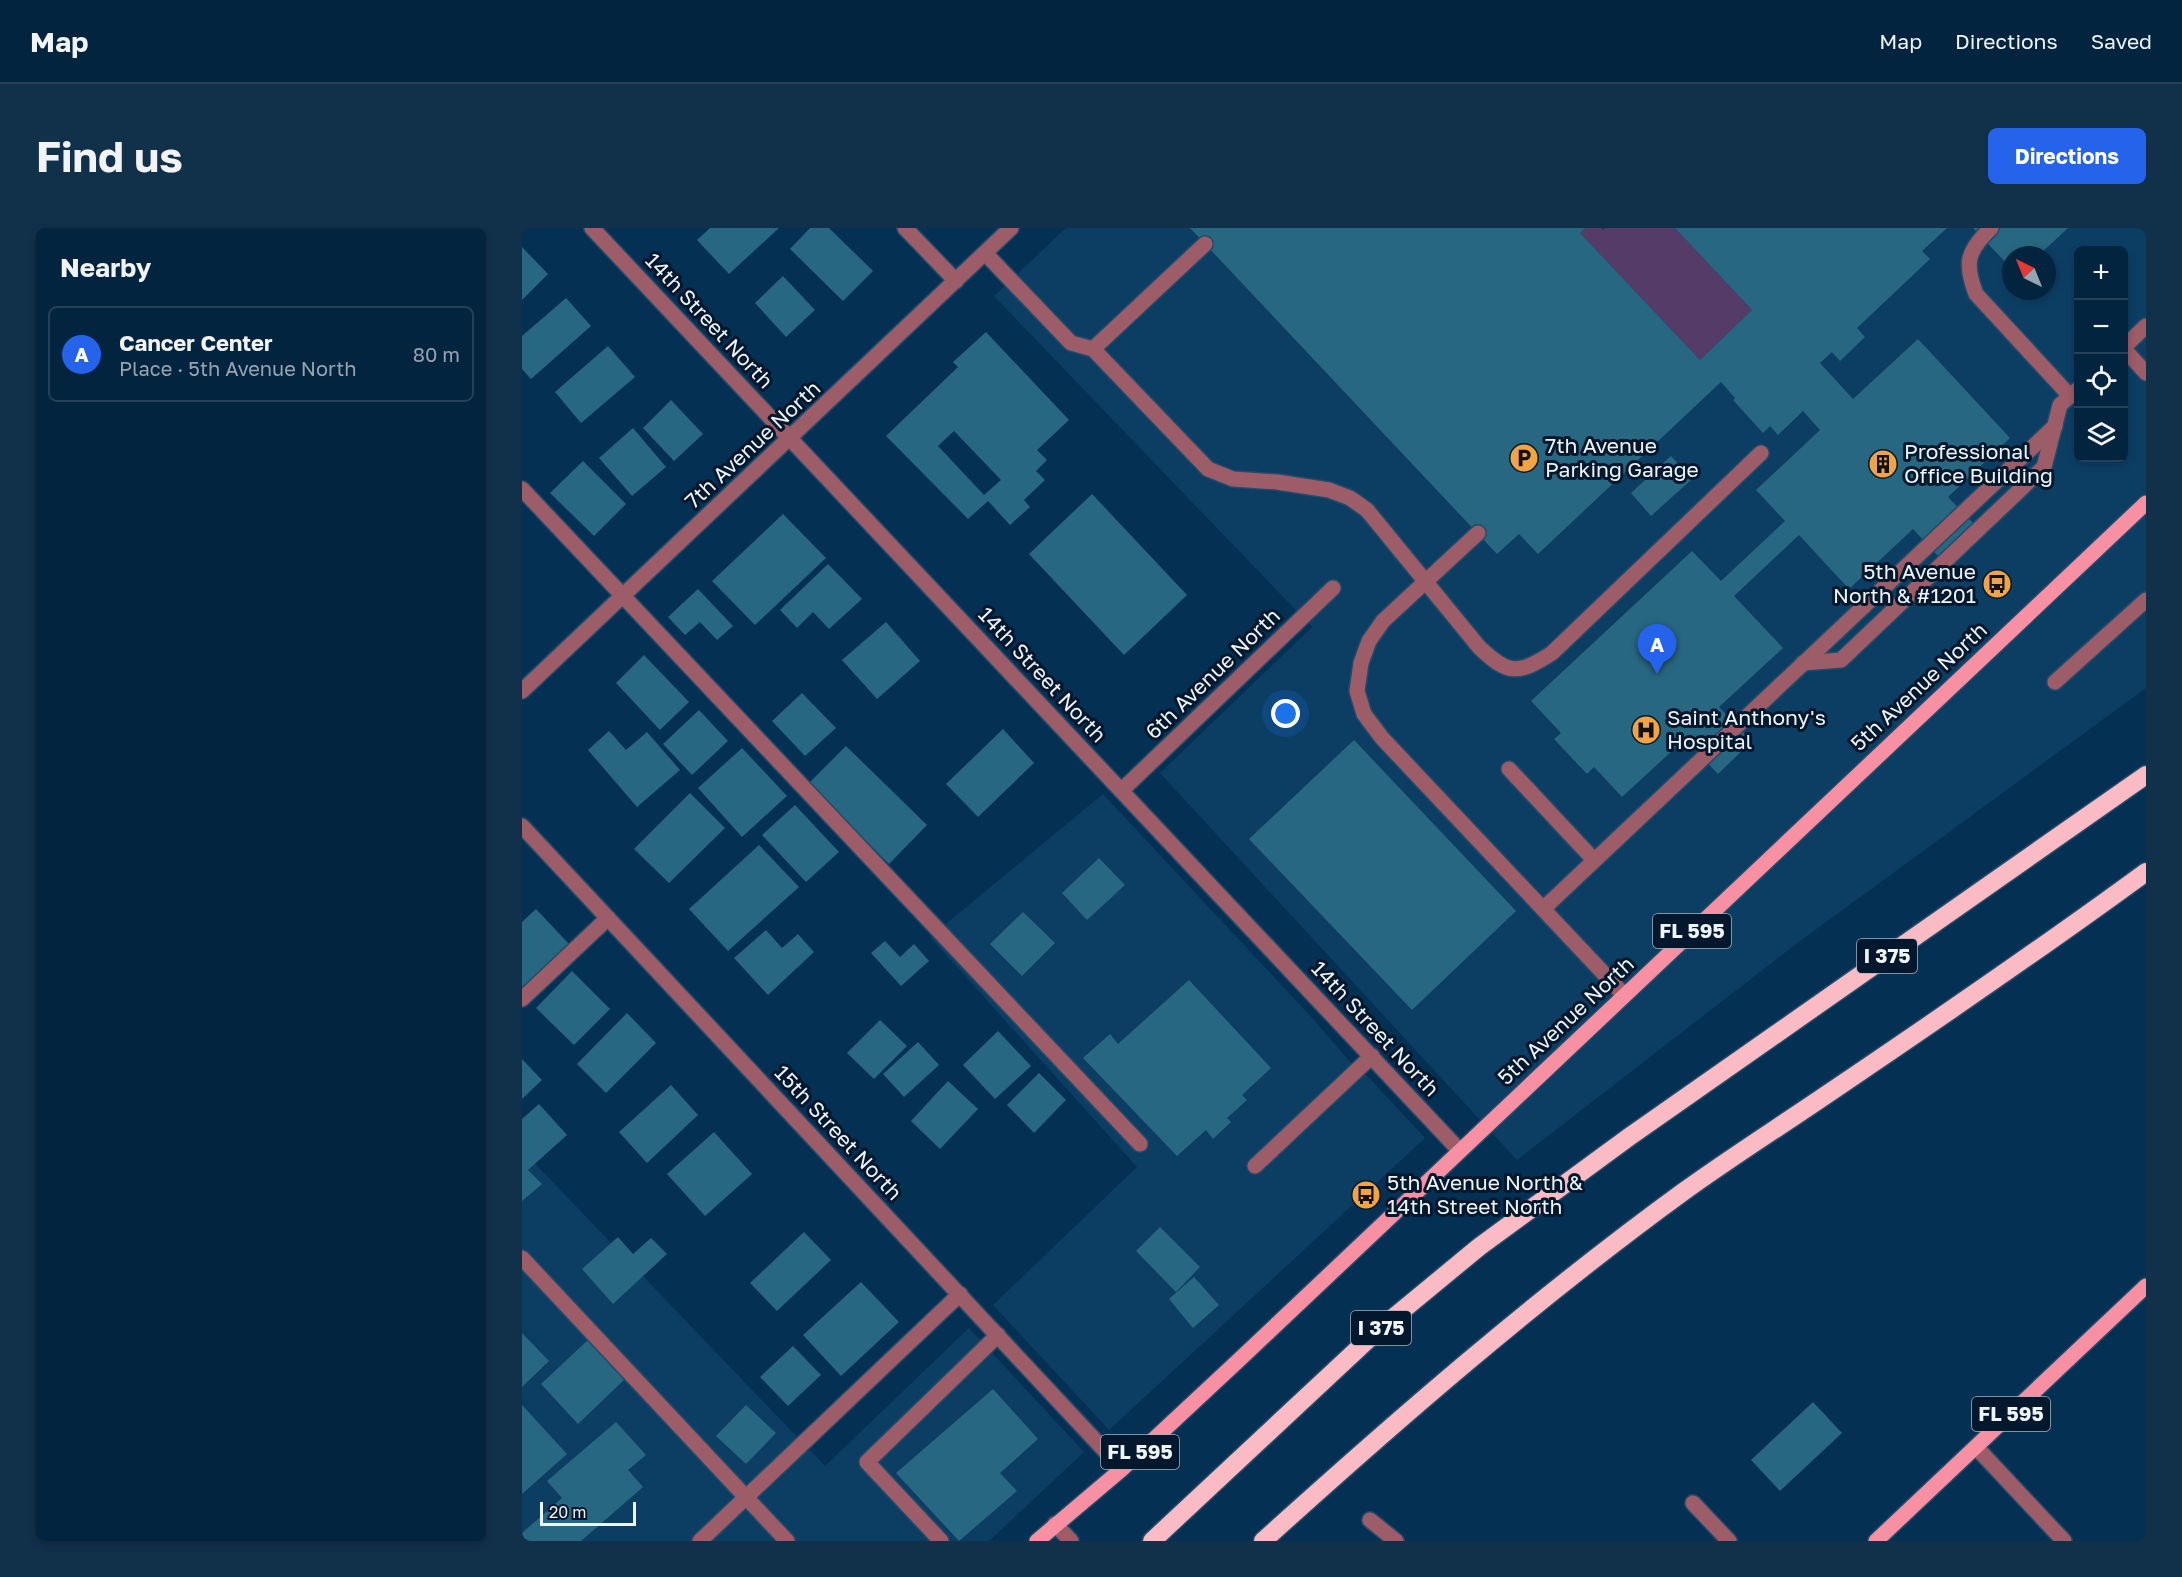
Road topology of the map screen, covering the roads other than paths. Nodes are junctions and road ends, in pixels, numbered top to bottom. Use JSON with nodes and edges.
{"nodes":[{"id":1,"x":592,"y":228,"type":"edge"},
{"id":2,"x":905,"y":228,"type":"edge"},
{"id":3,"x":1011,"y":228,"type":"edge"},
{"id":4,"x":1992,"y":228,"type":"edge"},
{"id":5,"x":1205,"y":244,"type":"dead end"},
{"id":6,"x":985,"y":253,"type":"junction"},
{"id":7,"x":956,"y":281,"type":"junction"},
{"id":8,"x":2146,"y":326,"type":"edge"},
{"id":9,"x":2128,"y":344,"type":"edge"},
{"id":10,"x":1093,"y":349,"type":"junction"},
{"id":11,"x":2128,"y":353,"type":"edge"},
{"id":12,"x":2146,"y":373,"type":"edge"},
{"id":13,"x":2074,"y":392,"type":"edge"},
{"id":14,"x":2055,"y":426,"type":"junction"},
{"id":15,"x":791,"y":439,"type":"junction"},
{"id":16,"x":1761,"y":453,"type":"dead end"},
{"id":17,"x":522,"y":489,"type":"edge"},
{"id":18,"x":2146,"y":503,"type":"edge"},
{"id":19,"x":1478,"y":533,"type":"dead end"},
{"id":20,"x":1425,"y":582,"type":"junction"},
{"id":21,"x":1333,"y":588,"type":"dead end"},
{"id":22,"x":623,"y":596,"type":"junction"},
{"id":23,"x":2146,"y":600,"type":"edge"},
{"id":24,"x":1803,"y":663,"type":"junction"},
{"id":25,"x":2055,"y":682,"type":"dead end"},
{"id":26,"x":522,"y":691,"type":"edge"},
{"id":27,"x":1509,"y":769,"type":"dead end"},
{"id":28,"x":2146,"y":775,"type":"edge"},
{"id":29,"x":1122,"y":790,"type":"junction"},
{"id":30,"x":522,"y":826,"type":"edge"},
{"id":31,"x":1594,"y":860,"type":"junction"},
{"id":32,"x":2146,"y":872,"type":"edge"},
{"id":33,"x":2146,"y":887,"type":"edge"},
{"id":34,"x":1543,"y":909,"type":"junction"},
{"id":35,"x":608,"y":918,"type":"junction"},
{"id":36,"x":2046,"y":946,"type":"junction"},
{"id":37,"x":1624,"y":995,"type":"junction"},
{"id":38,"x":522,"y":999,"type":"edge"},
{"id":39,"x":1372,"y":1056,"type":"junction"},
{"id":40,"x":1140,"y":1144,"type":"dead end"},
{"id":41,"x":1460,"y":1151,"type":"junction"},
{"id":42,"x":1255,"y":1166,"type":"dead end"},
{"id":43,"x":522,"y":1258,"type":"edge"},
{"id":44,"x":2146,"y":1286,"type":"edge"},
{"id":45,"x":960,"y":1294,"type":"junction"},
{"id":46,"x":998,"y":1335,"type":"junction"},
{"id":47,"x":1976,"y":1447,"type":"junction"},
{"id":48,"x":1122,"y":1469,"type":"junction"},
{"id":49,"x":745,"y":1497,"type":"junction"},
{"id":50,"x":1693,"y":1503,"type":"dead end"},
{"id":51,"x":1370,"y":1520,"type":"dead end"},
{"id":52,"x":1055,"y":1524,"type":"junction"},
{"id":53,"x":700,"y":1541,"type":"edge"},
{"id":54,"x":787,"y":1541,"type":"edge"},
{"id":55,"x":940,"y":1541,"type":"edge"},
{"id":56,"x":1037,"y":1541,"type":"edge"},
{"id":57,"x":1071,"y":1541,"type":"edge"},
{"id":58,"x":1152,"y":1541,"type":"edge"},
{"id":59,"x":1263,"y":1541,"type":"edge"},
{"id":60,"x":1396,"y":1541,"type":"edge"},
{"id":61,"x":1729,"y":1541,"type":"edge"},
{"id":62,"x":1876,"y":1541,"type":"edge"},
{"id":63,"x":2064,"y":1541,"type":"edge"}],
"edges":[{"from":1,"to":15,"type":"street","name":"14th Street North"},
{"from":2,"to":7,"type":"street"},
{"from":3,"to":6,"type":"street","name":"7th Avenue North"},
{"from":4,"to":13,"type":"street"},
{"from":5,"to":10,"type":"street"},
{"from":6,"to":7,"type":"street","name":"7th Avenue North"},
{"from":6,"to":10,"type":"street"},
{"from":7,"to":15,"type":"street","name":"7th Avenue North"},
{"from":8,"to":9,"type":"street"},
{"from":10,"to":20,"type":"street"},
{"from":11,"to":12,"type":"street"},
{"from":13,"to":14,"type":"street"},
{"from":14,"to":24,"type":"street"},
{"from":14,"to":24,"type":"street"},
{"from":15,"to":22,"type":"street","name":"7th Avenue North"},
{"from":15,"to":29,"type":"street","name":"14th Street North"},
{"from":16,"to":20,"type":"street"},
{"from":17,"to":22,"type":"street"},
{"from":18,"to":37,"type":"main road","name":"5th Avenue North","number":"FL 595"},
{"from":19,"to":20,"type":"street"},
{"from":20,"to":34,"type":"street"},
{"from":21,"to":29,"type":"street","name":"6th Avenue North"},
{"from":22,"to":26,"type":"street","name":"7th Avenue North"},
{"from":22,"to":40,"type":"street"},
{"from":23,"to":25,"type":"street"},
{"from":24,"to":31,"type":"street"},
{"from":27,"to":31,"type":"street"},
{"from":28,"to":58,"type":"highway","number":"I 375"},
{"from":29,"to":39,"type":"street","name":"14th Street North"},
{"from":30,"to":35,"type":"street","name":"15th Street North"},
{"from":31,"to":34,"type":"street"},
{"from":32,"to":36,"type":"highway"},
{"from":33,"to":36,"type":"highway"},
{"from":34,"to":37,"type":"street"},
{"from":35,"to":38,"type":"street"},
{"from":35,"to":45,"type":"street","name":"15th Street North"},
{"from":36,"to":59,"type":"highway"},
{"from":37,"to":41,"type":"main road","name":"5th Avenue North","number":"FL 595"},
{"from":39,"to":41,"type":"street","name":"14th Street North"},
{"from":39,"to":42,"type":"street"},
{"from":41,"to":48,"type":"main road","name":"5th Avenue North","number":"FL 595"},
{"from":43,"to":49,"type":"street"},
{"from":44,"to":47,"type":"main road","number":"FL 595"},
{"from":45,"to":46,"type":"street","name":"15th Street North"},
{"from":45,"to":49,"type":"street"},
{"from":46,"to":48,"type":"street","name":"15th Street North"},
{"from":46,"to":55,"type":"street"},
{"from":47,"to":62,"type":"main road","number":"FL 595"},
{"from":47,"to":63,"type":"street"},
{"from":48,"to":52,"type":"main road","name":"5th Avenue North","number":"FL 595"},
{"from":49,"to":53,"type":"street"},
{"from":49,"to":54,"type":"street"},
{"from":50,"to":61,"type":"street"},
{"from":51,"to":60,"type":"street"},
{"from":52,"to":56,"type":"main road","name":"5th Avenue North","number":"FL 595"},
{"from":52,"to":57,"type":"street"}]}
